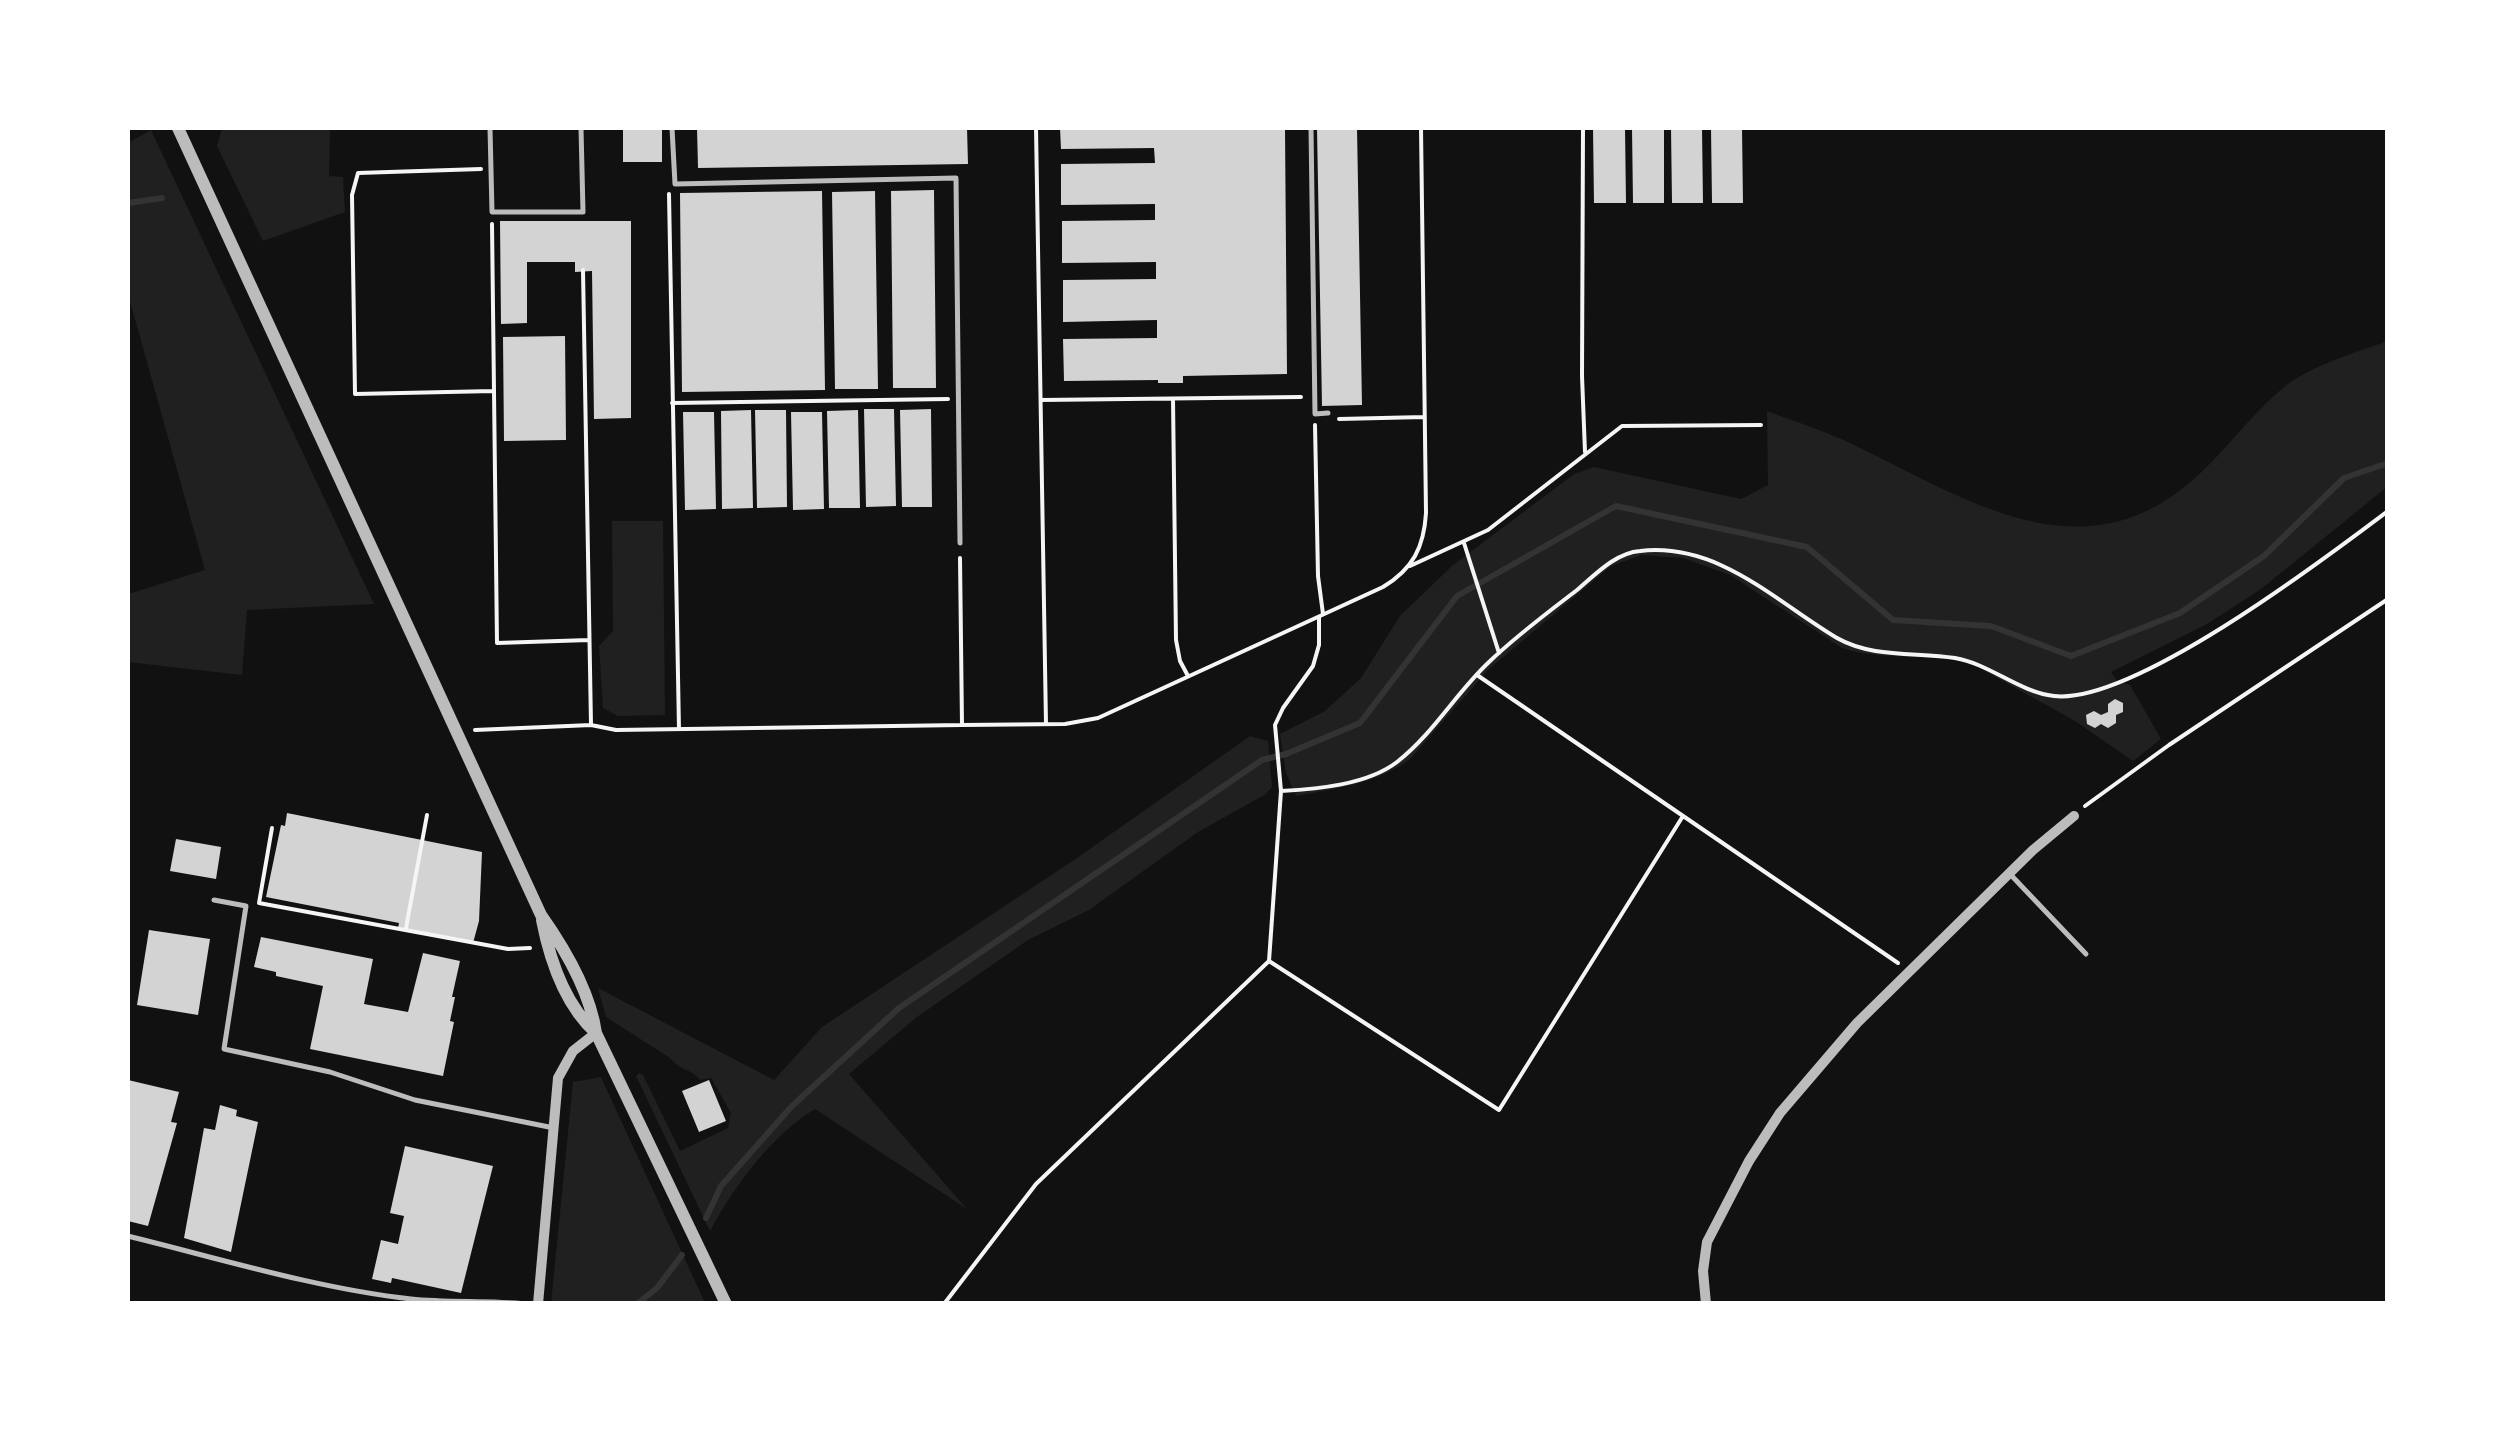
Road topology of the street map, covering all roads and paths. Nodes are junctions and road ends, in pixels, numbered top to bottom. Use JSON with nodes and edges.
{"nodes":[{"id":1,"x":490,"y":128,"type":"edge"},
{"id":2,"x":581,"y":128,"type":"edge"},
{"id":3,"x":672,"y":128,"type":"edge"},
{"id":4,"x":1036,"y":128,"type":"edge"},
{"id":5,"x":1311,"y":128,"type":"edge"},
{"id":6,"x":1422,"y":128,"type":"edge"},
{"id":7,"x":1584,"y":128,"type":"edge"},
{"id":8,"x":182,"y":129,"type":"edge"},
{"id":9,"x":490,"y":169,"type":"junction"},
{"id":10,"x":675,"y":184,"type":"junction"},
{"id":11,"x":492,"y":212,"type":"junction"},
{"id":12,"x":582,"y":270,"type":"dead end"},
{"id":13,"x":494,"y":391,"type":"junction"},
{"id":14,"x":1315,"y":397,"type":"junction"},
{"id":15,"x":958,"y":399,"type":"junction"},
{"id":16,"x":1173,"y":399,"type":"junction"},
{"id":17,"x":1041,"y":400,"type":"junction"},
{"id":18,"x":672,"y":403,"type":"junction"},
{"id":19,"x":1315,"y":414,"type":"junction"},
{"id":20,"x":1330,"y":416,"type":"joint"},
{"id":21,"x":1426,"y":417,"type":"junction"},
{"id":22,"x":1760,"y":425,"type":"dead end"},
{"id":23,"x":1585,"y":456,"type":"junction"},
{"id":24,"x":2388,"y":511,"type":"edge"},
{"id":25,"x":1464,"y":542,"type":"junction"},
{"id":26,"x":960,"y":543,"type":"joint"},
{"id":27,"x":1410,"y":566,"type":"junction"},
{"id":28,"x":2388,"y":599,"type":"edge"},
{"id":29,"x":1321,"y":615,"type":"junction"},
{"id":30,"x":589,"y":640,"type":"junction"},
{"id":31,"x":1499,"y":653,"type":"junction"},
{"id":32,"x":1188,"y":676,"type":"junction"},
{"id":33,"x":1476,"y":676,"type":"junction"},
{"id":34,"x":1046,"y":724,"type":"junction"},
{"id":35,"x":591,"y":725,"type":"junction"},
{"id":36,"x":962,"y":725,"type":"junction"},
{"id":37,"x":458,"y":730,"type":"junction"},
{"id":38,"x":679,"y":730,"type":"junction"},
{"id":39,"x":1280,"y":790,"type":"junction"},
{"id":40,"x":428,"y":815,"type":"dead end"},
{"id":41,"x":1682,"y":816,"type":"junction"},
{"id":42,"x":2074,"y":816,"type":"joint"},
{"id":43,"x":272,"y":828,"type":"dead end"},
{"id":44,"x":2010,"y":873,"type":"junction"},
{"id":45,"x":214,"y":900,"type":"dead end"},
{"id":46,"x":406,"y":930,"type":"junction"},
{"id":47,"x":520,"y":949,"type":"dead end"},
{"id":48,"x":2086,"y":954,"type":"dead end"},
{"id":49,"x":1269,"y":961,"type":"junction"},
{"id":50,"x":1909,"y":971,"type":"junction"},
{"id":51,"x":596,"y":1033,"type":"junction"},
{"id":52,"x":554,"y":1128,"type":"junction"},
{"id":53,"x":128,"y":1236,"type":"edge"},
{"id":54,"x":526,"y":1304,"type":"edge"},
{"id":55,"x":538,"y":1304,"type":"edge"},
{"id":56,"x":726,"y":1304,"type":"edge"},
{"id":57,"x":944,"y":1304,"type":"edge"},
{"id":58,"x":1706,"y":1304,"type":"edge"}],
"edges":[{"from":1,"to":9,"type":"lane"},
{"from":2,"to":11,"type":"lane"},
{"from":3,"to":10,"type":"lane"},
{"from":4,"to":17,"type":"path"},
{"from":5,"to":14,"type":"lane"},
{"from":6,"to":21,"type":"path"},
{"from":7,"to":23,"type":"path"},
{"from":8,"to":37,"type":"street"},
{"from":9,"to":11,"type":"lane"},
{"from":9,"to":13,"type":"path"},
{"from":10,"to":15,"type":"lane"},
{"from":10,"to":18,"type":"path"},
{"from":11,"to":13,"type":"path"},
{"from":12,"to":30,"type":"path"},
{"from":13,"to":30,"type":"path"},
{"from":14,"to":16,"type":"path"},
{"from":14,"to":19,"type":"lane"},
{"from":15,"to":18,"type":"path"},
{"from":15,"to":26,"type":"lane"},
{"from":16,"to":17,"type":"path"},
{"from":16,"to":32,"type":"path"},
{"from":17,"to":34,"type":"path"},
{"from":18,"to":38,"type":"path"},
{"from":19,"to":20,"type":"lane"},
{"from":19,"to":29,"type":"path"},
{"from":20,"to":21,"type":"path"},
{"from":21,"to":27,"type":"path"},
{"from":22,"to":23,"type":"path"},
{"from":23,"to":25,"type":"path"},
{"from":24,"to":31,"type":"path"},
{"from":25,"to":27,"type":"path"},
{"from":25,"to":31,"type":"path"},
{"from":26,"to":36,"type":"path"},
{"from":27,"to":29,"type":"path"},
{"from":28,"to":42,"type":"path"},
{"from":29,"to":32,"type":"path"},
{"from":29,"to":39,"type":"path"},
{"from":30,"to":35,"type":"path"},
{"from":31,"to":33,"type":"path"},
{"from":32,"to":34,"type":"path"},
{"from":33,"to":39,"type":"path"},
{"from":33,"to":41,"type":"path"},
{"from":34,"to":36,"type":"path"},
{"from":35,"to":37,"type":"path"},
{"from":35,"to":38,"type":"path"},
{"from":36,"to":38,"type":"path"},
{"from":37,"to":51,"type":"street"},
{"from":39,"to":49,"type":"path"},
{"from":40,"to":46,"type":"path"},
{"from":41,"to":49,"type":"path"},
{"from":41,"to":50,"type":"path"},
{"from":42,"to":44,"type":"street"},
{"from":43,"to":46,"type":"path"},
{"from":44,"to":48,"type":"lane"},
{"from":44,"to":50,"type":"street"},
{"from":45,"to":52,"type":"lane"},
{"from":46,"to":47,"type":"path"},
{"from":49,"to":57,"type":"path"},
{"from":50,"to":58,"type":"street"},
{"from":51,"to":52,"type":"street"},
{"from":51,"to":56,"type":"street"},
{"from":52,"to":55,"type":"street"},
{"from":53,"to":54,"type":"lane"}]}
